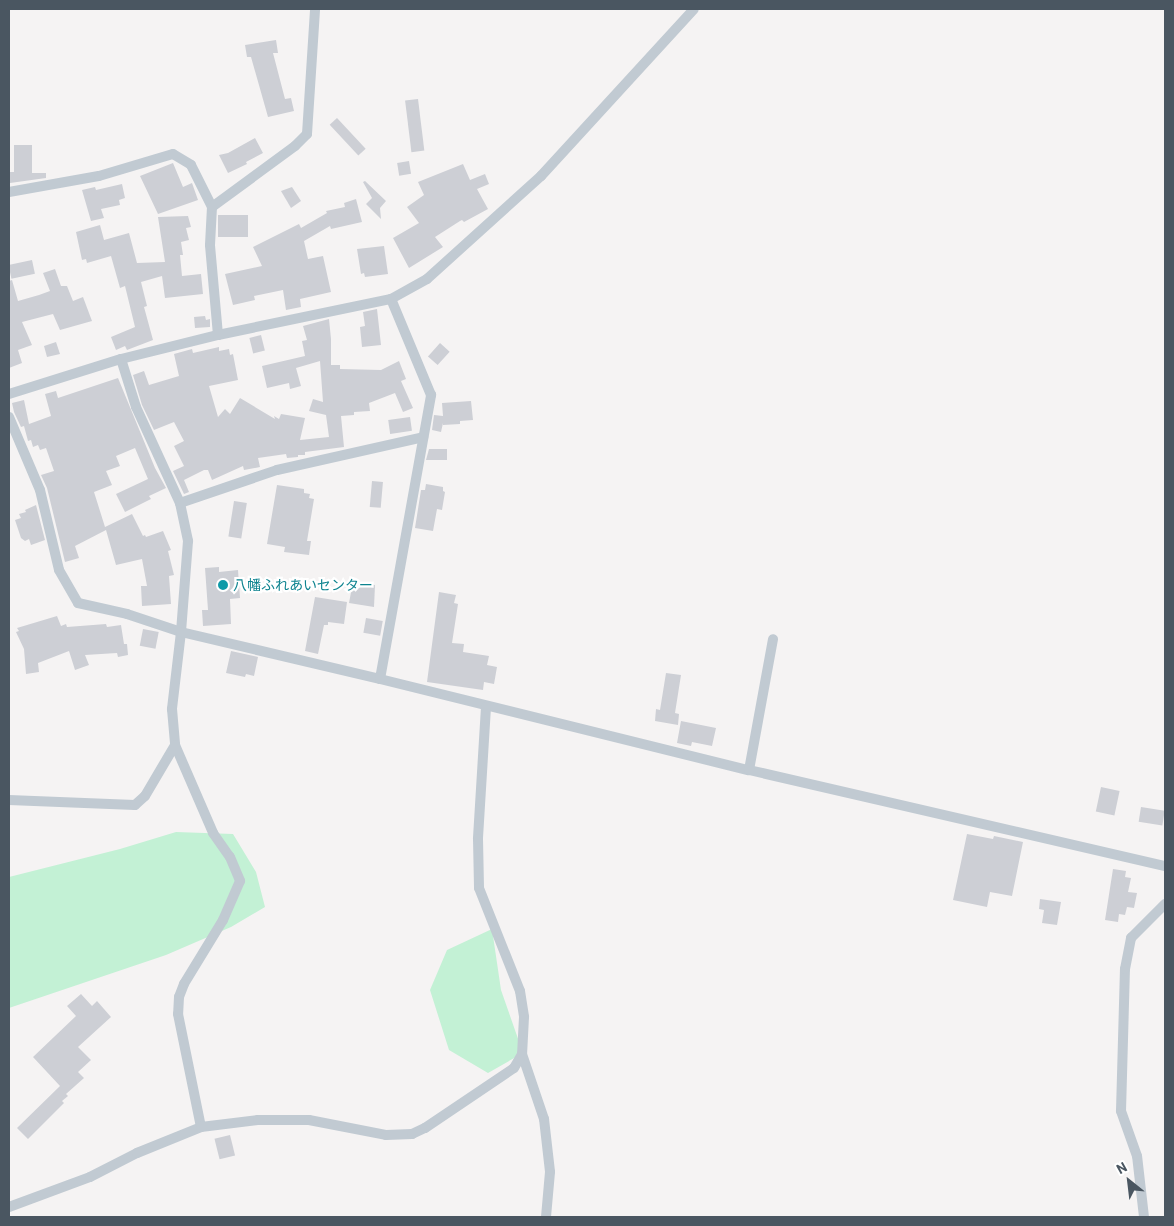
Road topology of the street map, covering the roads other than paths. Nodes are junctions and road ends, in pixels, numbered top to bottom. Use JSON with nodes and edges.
{"nodes":[{"id":1,"x":315,"y":9,"type":"edge"},
{"id":2,"x":694,"y":9,"type":"edge"},
{"id":3,"x":9,"y":192,"type":"edge"},
{"id":4,"x":212,"y":207,"type":"junction"},
{"id":5,"x":391,"y":299,"type":"junction"},
{"id":6,"x":218,"y":336,"type":"junction"},
{"id":7,"x":121,"y":359,"type":"junction"},
{"id":8,"x":9,"y":394,"type":"edge"},
{"id":9,"x":9,"y":417,"type":"edge"},
{"id":10,"x":423,"y":437,"type":"junction"},
{"id":11,"x":180,"y":503,"type":"junction"},
{"id":12,"x":181,"y":632,"type":"junction"},
{"id":13,"x":773,"y":639,"type":"dead end"},
{"id":14,"x":380,"y":679,"type":"junction"},
{"id":15,"x":486,"y":707,"type":"junction"},
{"id":16,"x":175,"y":744,"type":"junction"},
{"id":17,"x":749,"y":770,"type":"junction"},
{"id":18,"x":9,"y":800,"type":"edge"},
{"id":19,"x":1165,"y":866,"type":"edge"},
{"id":20,"x":1165,"y":904,"type":"edge"},
{"id":21,"x":522,"y":1054,"type":"junction"},
{"id":22,"x":201,"y":1127,"type":"junction"},
{"id":23,"x":9,"y":1207,"type":"edge"},
{"id":24,"x":546,"y":1217,"type":"edge"},
{"id":25,"x":1144,"y":1217,"type":"edge"}],
"edges":[{"from":1,"to":4,"type":"street"},
{"from":2,"to":5,"type":"street"},
{"from":3,"to":4,"type":"street"},
{"from":4,"to":6,"type":"street"},
{"from":5,"to":6,"type":"street"},
{"from":5,"to":10,"type":"street"},
{"from":6,"to":7,"type":"street"},
{"from":7,"to":8,"type":"street"},
{"from":7,"to":11,"type":"street"},
{"from":9,"to":12,"type":"street"},
{"from":10,"to":11,"type":"street"},
{"from":10,"to":14,"type":"street"},
{"from":11,"to":12,"type":"street"},
{"from":12,"to":14,"type":"street"},
{"from":12,"to":16,"type":"street"},
{"from":13,"to":17,"type":"street"},
{"from":14,"to":15,"type":"street"},
{"from":15,"to":17,"type":"street"},
{"from":15,"to":21,"type":"street"},
{"from":16,"to":18,"type":"street"},
{"from":16,"to":22,"type":"street"},
{"from":17,"to":19,"type":"street"},
{"from":20,"to":25,"type":"street"},
{"from":21,"to":22,"type":"street"},
{"from":21,"to":24,"type":"street"},
{"from":22,"to":23,"type":"street"}]}
